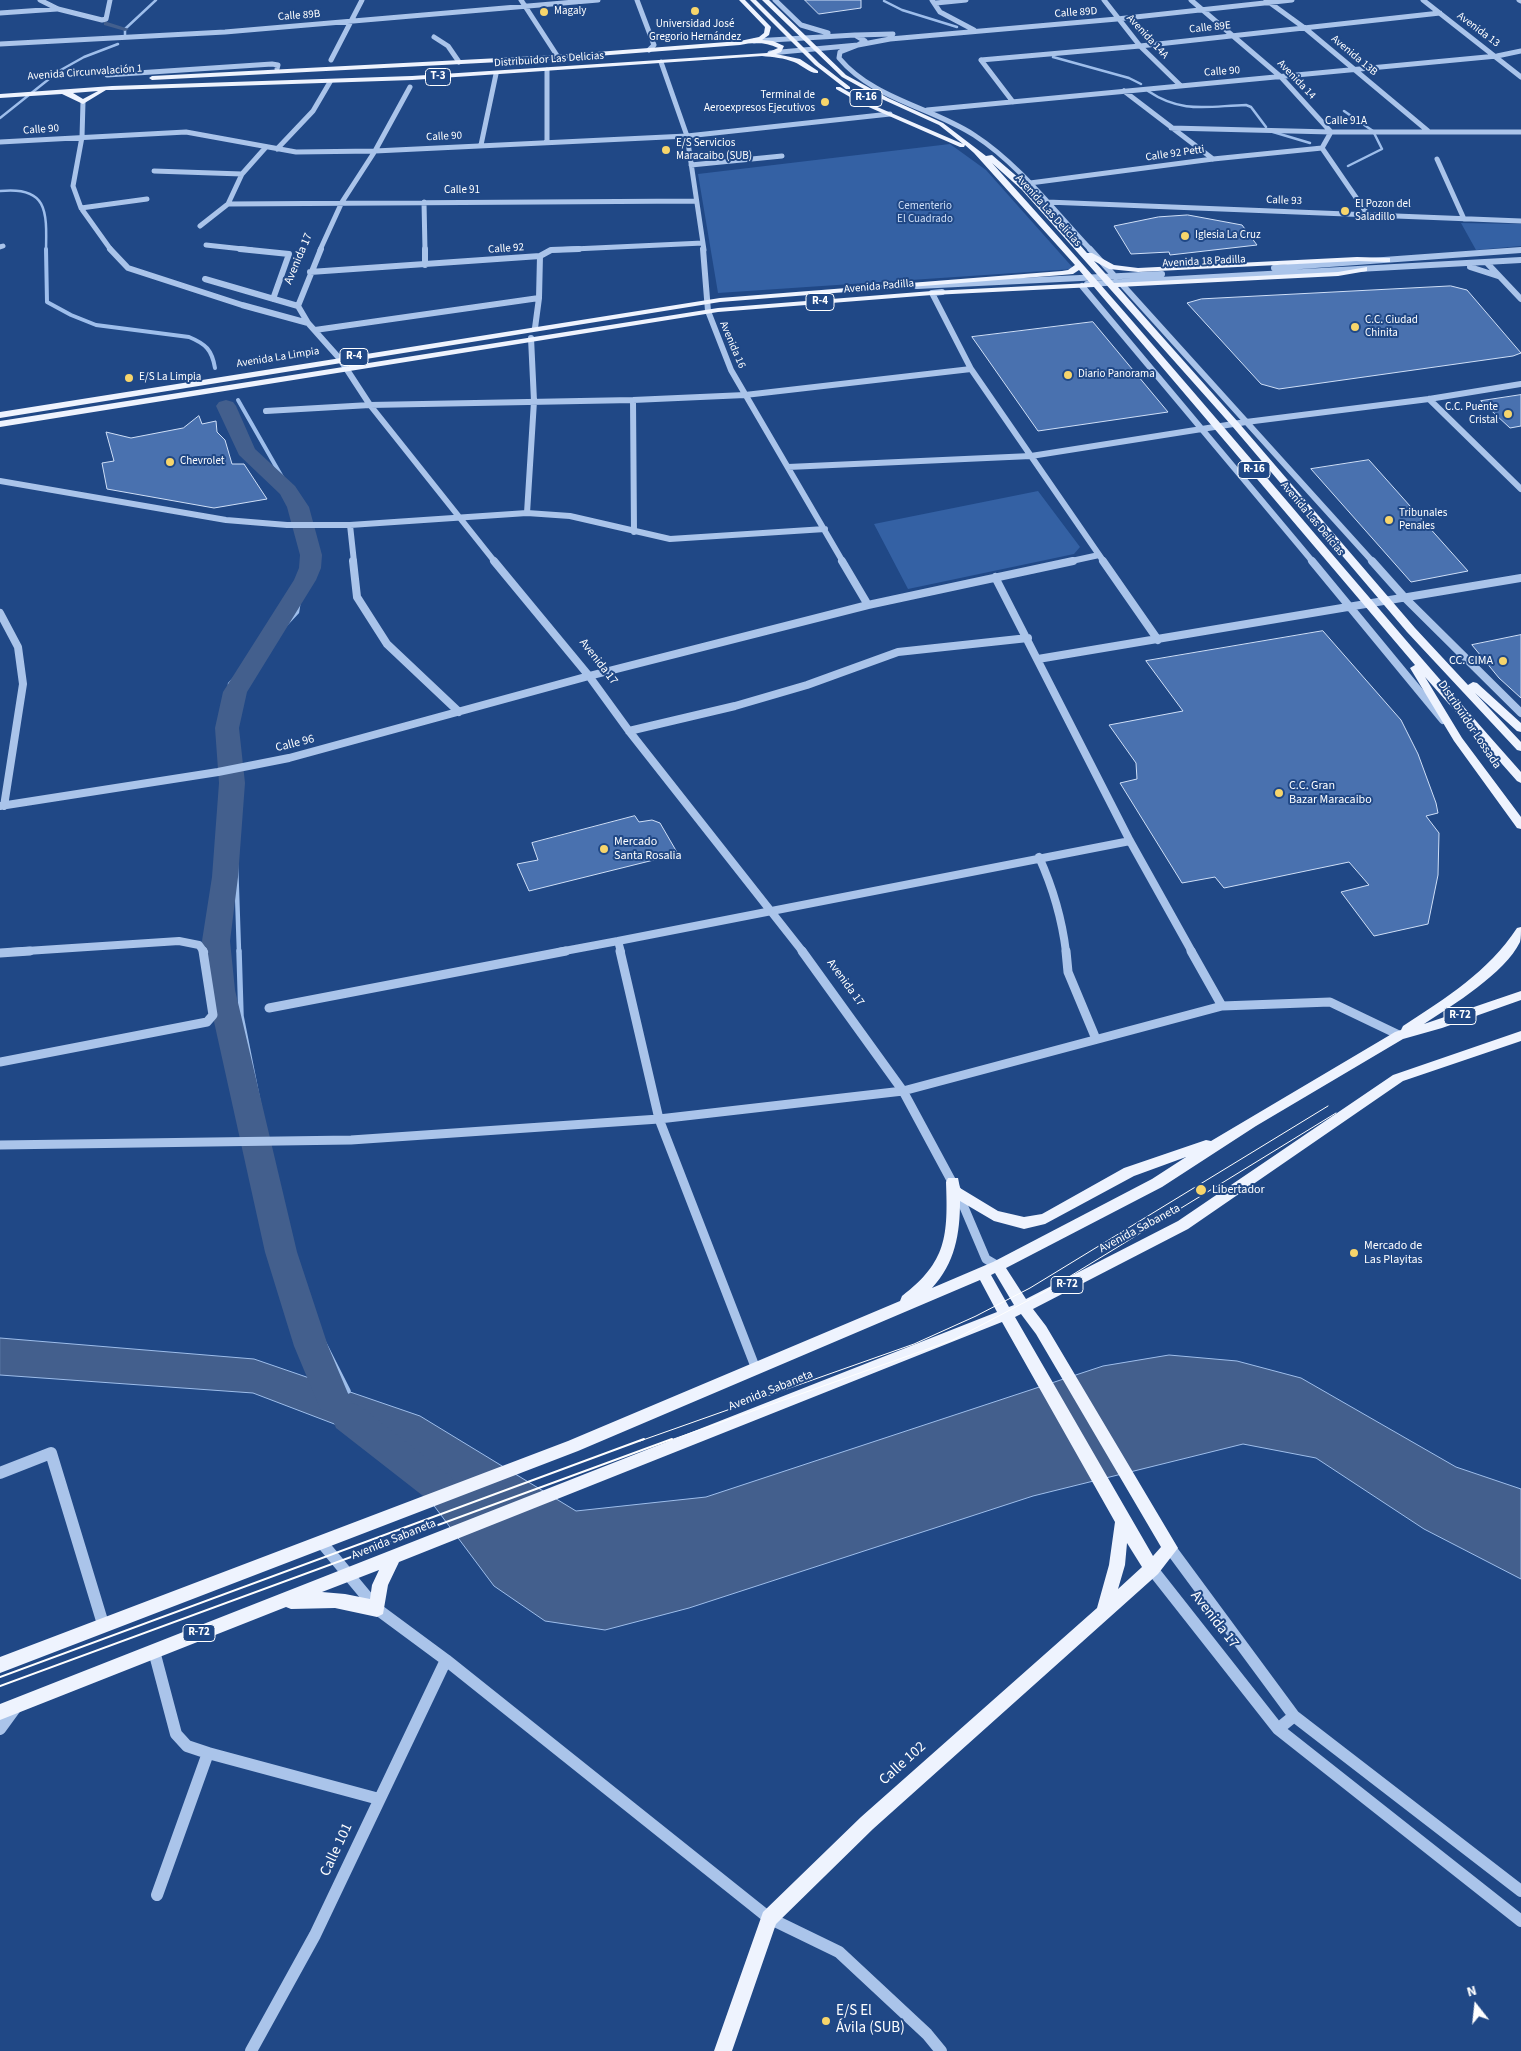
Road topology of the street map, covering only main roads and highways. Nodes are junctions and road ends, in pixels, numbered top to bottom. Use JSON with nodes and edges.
{"nodes":[{"id":1,"x":742,"y":0,"type":"edge"},
{"id":2,"x":753,"y":0,"type":"edge"},
{"id":3,"x":765,"y":0,"type":"edge"},
{"id":4,"x":780,"y":28,"type":"junction"},
{"id":5,"x":751,"y":41,"type":"junction"},
{"id":6,"x":762,"y":54,"type":"junction"},
{"id":7,"x":817,"y":64,"type":"junction"},
{"id":8,"x":358,"y":67,"type":"junction"},
{"id":9,"x":171,"y":78,"type":"junction"},
{"id":10,"x":330,"y":80,"type":"junction"},
{"id":11,"x":112,"y":88,"type":"junction"},
{"id":12,"x":0,"y":89,"type":"edge"},
{"id":13,"x":37,"y":89,"type":"junction"},
{"id":14,"x":87,"y":89,"type":"junction"},
{"id":15,"x":59,"y":91,"type":"junction"},
{"id":16,"x":0,"y":96,"type":"edge"},
{"id":17,"x":986,"y":161,"type":"junction"},
{"id":18,"x":1081,"y":250,"type":"junction"},
{"id":19,"x":1388,"y":260,"type":"road end"},
{"id":20,"x":1104,"y":263,"type":"junction"},
{"id":21,"x":1080,"y":266,"type":"junction"},
{"id":22,"x":1364,"y":269,"type":"road end"},
{"id":23,"x":1096,"y":285,"type":"junction"},
{"id":24,"x":1111,"y":285,"type":"junction"},
{"id":25,"x":708,"y":301,"type":"joint"},
{"id":26,"x":708,"y":311,"type":"joint"},
{"id":27,"x":0,"y":415,"type":"edge"},
{"id":28,"x":0,"y":424,"type":"edge"},
{"id":29,"x":1411,"y":630,"type":"junction"},
{"id":30,"x":1397,"y":638,"type":"junction"},
{"id":31,"x":1521,"y":729,"type":"edge"},
{"id":32,"x":1521,"y":748,"type":"edge"},
{"id":33,"x":1521,"y":779,"type":"edge"},
{"id":34,"x":1512,"y":812,"type":"junction"},
{"id":35,"x":1521,"y":825,"type":"edge"},
{"id":36,"x":1521,"y":838,"type":"edge"},
{"id":37,"x":1521,"y":931,"type":"edge"},
{"id":38,"x":1521,"y":995,"type":"edge"},
{"id":39,"x":1399,"y":1035,"type":"junction"},
{"id":40,"x":1521,"y":1036,"type":"edge"},
{"id":41,"x":1225,"y":1139,"type":"junction"},
{"id":42,"x":989,"y":1266,"type":"junction"},
{"id":43,"x":1024,"y":1308,"type":"junction"},
{"id":44,"x":886,"y":1314,"type":"junction"},
{"id":45,"x":1007,"y":1315,"type":"junction"},
{"id":46,"x":1122,"y":1523,"type":"junction"},
{"id":47,"x":1170,"y":1548,"type":"joint"},
{"id":48,"x":396,"y":1556,"type":"junction"},
{"id":49,"x":1152,"y":1570,"type":"junction"},
{"id":50,"x":274,"y":1603,"type":"junction"},
{"id":51,"x":1104,"y":1610,"type":"junction"},
{"id":52,"x":0,"y":1665,"type":"edge"},
{"id":53,"x":0,"y":1712,"type":"edge"},
{"id":54,"x":724,"y":2051,"type":"edge"}],
"edges":[{"from":1,"to":5,"type":"main road"},
{"from":2,"to":4,"type":"main road","number":"R-16"},
{"from":3,"to":17,"type":"main road","number":"R-16"},
{"from":4,"to":7,"type":"main road","number":"R-16"},
{"from":4,"to":10,"type":"main road"},
{"from":5,"to":6,"type":"main road","name":"Distribuidor Las Delicias"},
{"from":5,"to":8,"type":"main road","name":"Distribuidor Las Delicias","number":"T-3"},
{"from":6,"to":10,"type":"main road","name":"Distribuidor Las Delicias","number":"T-3"},
{"from":6,"to":17,"type":"main road","name":"Distribuidor Las Delicias","number":"R-16"},
{"from":7,"to":9,"type":"main road"},
{"from":7,"to":18,"type":"main road","name":"Avenida Las Delicias","number":"R-16"},
{"from":8,"to":9,"type":"main road","name":"Distribuidor Las Delicias","number":"T-3"},
{"from":8,"to":9,"type":"main road"},
{"from":9,"to":13,"type":"main road","name":"Avenida Circunvalación 1","number":"T-3"},
{"from":10,"to":11,"type":"main road","name":"Distribuidor Las Delicias","number":"T-3"},
{"from":10,"to":14,"type":"main road"},
{"from":11,"to":14,"type":"main road","name":"Distribuidor Las Delicias","number":"T-3"},
{"from":11,"to":15,"type":"main road"},
{"from":12,"to":13,"type":"main road","name":"Avenida Circunvalación 1","number":"T-3"},
{"from":13,"to":15,"type":"main road","name":"Avenida Circunvalación 1","number":"T-3"},
{"from":13,"to":16,"type":"main road","name":"Avenida Circunvalación 1","number":"T-3"},
{"from":14,"to":15,"type":"main road","name":"Avenida Circunvalación 1","number":"T-3"},
{"from":17,"to":21,"type":"main road","name":"Avenida Las Delicias","number":"R-16"},
{"from":18,"to":20,"type":"main road"},
{"from":18,"to":24,"type":"main road","name":"Avenida Las Delicias","number":"R-16"},
{"from":19,"to":20,"type":"main road"},
{"from":20,"to":24,"type":"main road"},
{"from":21,"to":23,"type":"main road","name":"Avenida Las Delicias","number":"R-16"},
{"from":21,"to":25,"type":"main road","name":"Avenida Padilla","number":"R-4"},
{"from":22,"to":24,"type":"main road"},
{"from":23,"to":26,"type":"main road","name":"Avenida Padilla","number":"R-4"},
{"from":23,"to":30,"type":"main road","name":"Avenida Las Delicias","number":"R-16"},
{"from":24,"to":29,"type":"main road","name":"Avenida Las Delicias","number":"R-16"},
{"from":25,"to":27,"type":"main road","name":"Avenida La Limpia","number":"R-4"},
{"from":26,"to":28,"type":"main road","name":"Avenida La Limpia","number":"R-4"},
{"from":29,"to":31,"type":"main road","name":"Distribuidor Lossada"},
{"from":29,"to":32,"type":"main road","name":"Avenida Las Delicias","number":"R-16"},
{"from":30,"to":33,"type":"main road","name":"Avenida Las Delicias","number":"R-16"},
{"from":30,"to":34,"type":"main road","name":"Distribuidor Lossada"},
{"from":34,"to":35,"type":"main road","name":"Distribuidor Lossada"},
{"from":34,"to":36,"type":"main road"},
{"from":37,"to":39,"type":"main road"},
{"from":38,"to":39,"type":"main road","name":"Avenida Sabaneta","number":"R-72"},
{"from":39,"to":41,"type":"main road","name":"Avenida Sabaneta","number":"R-72"},
{"from":40,"to":43,"type":"main road","name":"Avenida Sabaneta","number":"R-72"},
{"from":41,"to":42,"type":"main road","name":"Avenida Sabaneta","number":"R-72"},
{"from":41,"to":44,"type":"main road"},
{"from":42,"to":43,"type":"main road","name":"Avenida 17"},
{"from":42,"to":44,"type":"main road","name":"Avenida Sabaneta","number":"R-72"},
{"from":42,"to":45,"type":"main road","name":"Avenida 17"},
{"from":43,"to":45,"type":"main road","name":"Avenida Sabaneta","number":"R-72"},
{"from":43,"to":47,"type":"main road","name":"Avenida 17"},
{"from":44,"to":52,"type":"main road","name":"Avenida Sabaneta","number":"R-72"},
{"from":45,"to":46,"type":"main road","name":"Avenida 17"},
{"from":45,"to":48,"type":"main road","name":"Avenida Sabaneta","number":"R-72"},
{"from":46,"to":49,"type":"main road","name":"Avenida 17"},
{"from":46,"to":51,"type":"main road"},
{"from":47,"to":49,"type":"main road","name":"Calle 102"},
{"from":48,"to":50,"type":"main road","name":"Avenida Sabaneta","number":"R-72"},
{"from":48,"to":50,"type":"main road"},
{"from":49,"to":51,"type":"main road","name":"Calle 102"},
{"from":50,"to":53,"type":"main road","name":"Avenida Sabaneta","number":"R-72"},
{"from":51,"to":54,"type":"main road","name":"Calle 102"}]}
